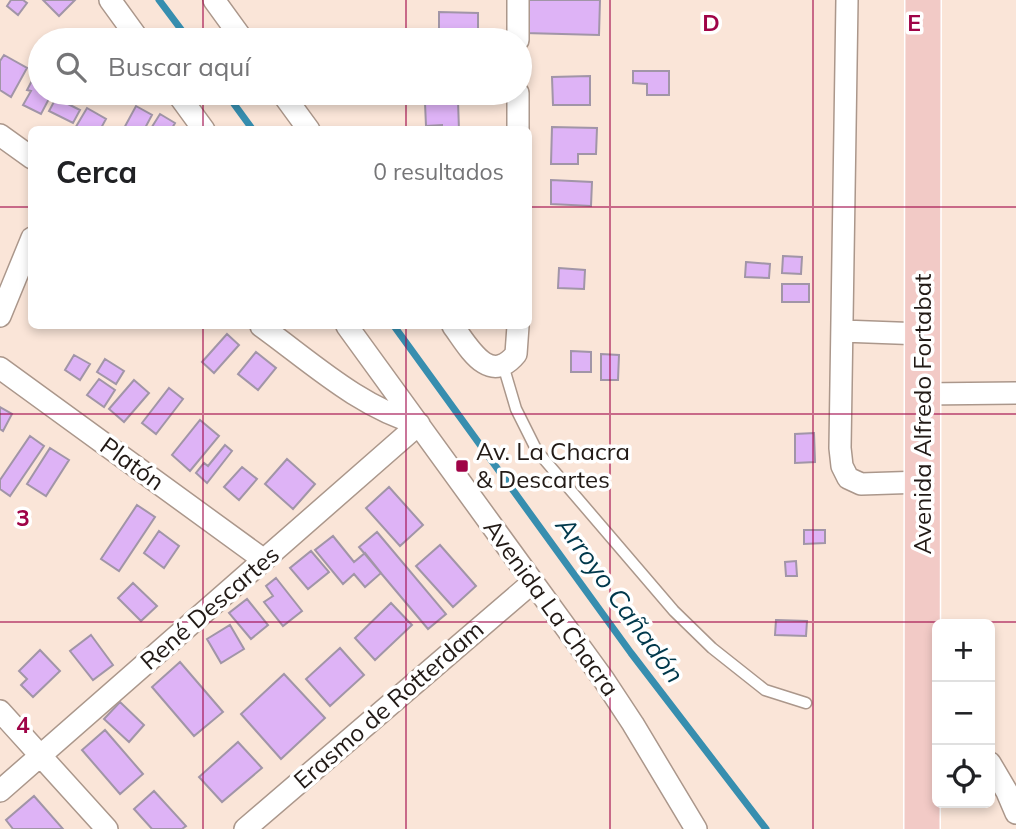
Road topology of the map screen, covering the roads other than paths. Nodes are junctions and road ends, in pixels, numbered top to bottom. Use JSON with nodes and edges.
{"nodes":[{"id":1,"x":110,"y":0,"type":"edge"},
{"id":2,"x":214,"y":0,"type":"edge"},
{"id":3,"x":518,"y":0,"type":"edge"},
{"id":4,"x":847,"y":0,"type":"edge"},
{"id":5,"x":923,"y":0,"type":"edge"},
{"id":6,"x":130,"y":28,"type":"edge"},
{"id":7,"x":234,"y":28,"type":"edge"},
{"id":8,"x":518,"y":28,"type":"edge"},
{"id":9,"x":186,"y":105,"type":"edge"},
{"id":10,"x":291,"y":105,"type":"edge"},
{"id":11,"x":518,"y":105,"type":"edge"},
{"id":12,"x":201,"y":126,"type":"edge"},
{"id":13,"x":306,"y":126,"type":"edge"},
{"id":14,"x":518,"y":126,"type":"edge"},
{"id":15,"x":0,"y":135,"type":"edge"},
{"id":16,"x":28,"y":155,"type":"edge"},
{"id":17,"x":28,"y":247,"type":"edge"},
{"id":18,"x":0,"y":316,"type":"edge"},
{"id":19,"x":265,"y":329,"type":"edge"},
{"id":20,"x":349,"y":329,"type":"edge"},
{"id":21,"x":455,"y":329,"type":"edge"},
{"id":22,"x":518,"y":329,"type":"edge"},
{"id":23,"x":842,"y":331,"type":"junction"},
{"id":24,"x":923,"y":334,"type":"junction"},
{"id":25,"x":503,"y":365,"type":"junction"},
{"id":26,"x":0,"y":368,"type":"edge"},
{"id":27,"x":1016,"y":393,"type":"edge"},
{"id":28,"x":923,"y":394,"type":"junction"},
{"id":29,"x":419,"y":424,"type":"junction"},
{"id":30,"x":923,"y":482,"type":"junction"},
{"id":31,"x":264,"y":560,"type":"junction"},
{"id":32,"x":533,"y":582,"type":"junction"},
{"id":33,"x":806,"y":703,"type":"dead end"},
{"id":34,"x":930,"y":709,"type":"edge"},
{"id":35,"x":0,"y":711,"type":"edge"},
{"id":36,"x":40,"y":755,"type":"junction"},
{"id":37,"x":1001,"y":772,"type":"edge"},
{"id":38,"x":0,"y":791,"type":"edge"},
{"id":39,"x":1016,"y":813,"type":"edge"},
{"id":40,"x":107,"y":829,"type":"edge"},
{"id":41,"x":245,"y":829,"type":"edge"},
{"id":42,"x":696,"y":829,"type":"edge"},
{"id":43,"x":922,"y":829,"type":"edge"}],
"edges":[{"from":1,"to":6,"type":"street"},
{"from":2,"to":7,"type":"street"},
{"from":3,"to":8,"type":"street"},
{"from":4,"to":23,"type":"street"},
{"from":5,"to":24,"type":"highway","name":"Avenida Alfredo Fortabat"},
{"from":9,"to":12,"type":"street"},
{"from":10,"to":13,"type":"street"},
{"from":11,"to":14,"type":"street"},
{"from":15,"to":16,"type":"street"},
{"from":17,"to":18,"type":"street"},
{"from":19,"to":29,"type":"street"},
{"from":20,"to":29,"type":"street","name":"Avenida La Chacra"},
{"from":21,"to":25,"type":"street"},
{"from":22,"to":25,"type":"street"},
{"from":23,"to":24,"type":"street"},
{"from":23,"to":30,"type":"street"},
{"from":24,"to":28,"type":"highway","name":"Avenida Alfredo Fortabat"},
{"from":25,"to":33,"type":"lane"},
{"from":26,"to":31,"type":"street","name":"Platón"},
{"from":27,"to":28,"type":"street"},
{"from":28,"to":30,"type":"highway","name":"Avenida Alfredo Fortabat"},
{"from":29,"to":31,"type":"street","name":"René Descartes"},
{"from":29,"to":32,"type":"street","name":"Avenida La Chacra"},
{"from":30,"to":34,"type":"highway","name":"Avenida Alfredo Fortabat"},
{"from":31,"to":36,"type":"street","name":"René Descartes"},
{"from":32,"to":41,"type":"street","name":"Erasmo de Rotterdam"},
{"from":32,"to":42,"type":"street","name":"Avenida La Chacra"},
{"from":34,"to":43,"type":"highway","name":"Avenida Alfredo Fortabat"},
{"from":35,"to":36,"type":"street"},
{"from":36,"to":38,"type":"street","name":"René Descartes"},
{"from":36,"to":40,"type":"street"},
{"from":37,"to":39,"type":"street"}]}
